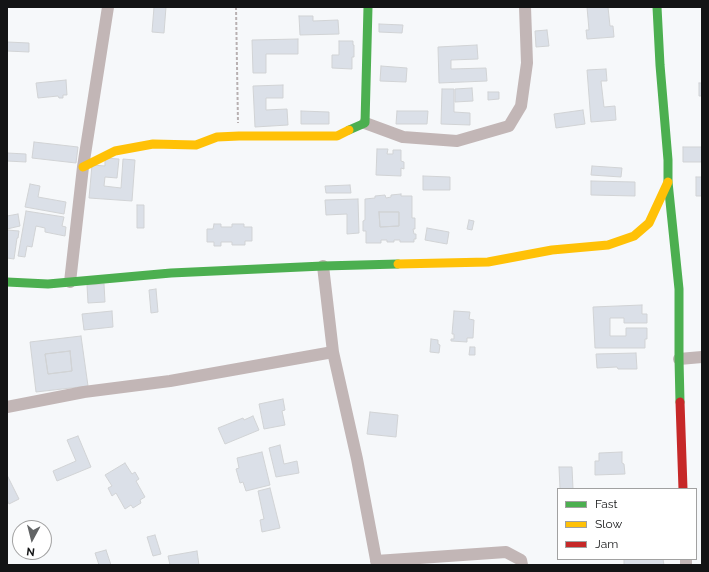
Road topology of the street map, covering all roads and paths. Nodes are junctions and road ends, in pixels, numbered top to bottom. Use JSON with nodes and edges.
{"nodes":[{"id":1,"x":108,"y":7,"type":"edge"},
{"id":2,"x":236,"y":7,"type":"edge"},
{"id":3,"x":368,"y":7,"type":"edge"},
{"id":4,"x":525,"y":7,"type":"edge"},
{"id":5,"x":657,"y":7,"type":"edge"},
{"id":6,"x":365,"y":123,"type":"junction"},
{"id":7,"x":239,"y":136,"type":"junction"},
{"id":8,"x":82,"y":168,"type":"junction"},
{"id":9,"x":668,"y":182,"type":"junction"},
{"id":10,"x":323,"y":266,"type":"junction"},
{"id":11,"x":7,"y":282,"type":"edge"},
{"id":12,"x":70,"y":282,"type":"junction"},
{"id":13,"x":333,"y":352,"type":"junction"},
{"id":14,"x":702,"y":357,"type":"edge"},
{"id":15,"x":679,"y":359,"type":"junction"},
{"id":16,"x":7,"y":407,"type":"edge"},
{"id":17,"x":684,"y":488,"type":"edge"},
{"id":18,"x":376,"y":563,"type":"edge"},
{"id":19,"x":522,"y":565,"type":"edge"}],
"edges":[{"from":1,"to":8,"type":"street"},
{"from":2,"to":7,"type":"path"},
{"from":3,"to":6,"type":"street"},
{"from":4,"to":6,"type":"street"},
{"from":5,"to":9,"type":"street"},
{"from":6,"to":7,"type":"street"},
{"from":7,"to":8,"type":"street"},
{"from":8,"to":12,"type":"street"},
{"from":9,"to":10,"type":"street"},
{"from":9,"to":15,"type":"street"},
{"from":10,"to":12,"type":"street"},
{"from":10,"to":13,"type":"street"},
{"from":11,"to":12,"type":"street"},
{"from":13,"to":16,"type":"street"},
{"from":13,"to":18,"type":"street"},
{"from":14,"to":15,"type":"street"},
{"from":15,"to":17,"type":"street"},
{"from":18,"to":19,"type":"street"}]}
